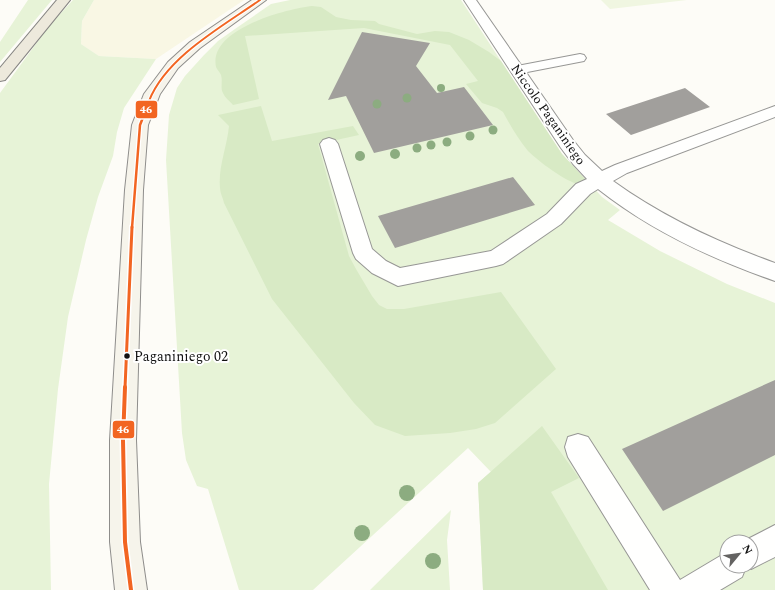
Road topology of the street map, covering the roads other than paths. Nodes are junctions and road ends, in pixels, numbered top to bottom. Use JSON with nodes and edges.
{"nodes":[{"id":1,"x":64,"y":0,"type":"edge"},
{"id":2,"x":260,"y":0,"type":"edge"},
{"id":3,"x":470,"y":0,"type":"edge"},
{"id":4,"x":580,"y":58,"type":"dead end"},
{"id":5,"x":517,"y":70,"type":"junction"},
{"id":6,"x":0,"y":77,"type":"edge"},
{"id":7,"x":775,"y":112,"type":"edge"},
{"id":8,"x":329,"y":144,"type":"dead end"},
{"id":9,"x":599,"y":180,"type":"junction"},
{"id":10,"x":775,"y":272,"type":"edge"},
{"id":11,"x":578,"y":447,"type":"dead end"},
{"id":12,"x":775,"y":540,"type":"edge"},
{"id":13,"x":759,"y":549,"type":"edge"},
{"id":14,"x":719,"y":573,"type":"edge"},
{"id":15,"x":131,"y":590,"type":"edge"},
{"id":16,"x":668,"y":590,"type":"edge"},
{"id":17,"x":691,"y":590,"type":"edge"}],
"edges":[{"from":1,"to":6,"type":"main road"},
{"from":2,"to":15,"type":"street"},
{"from":3,"to":5,"type":"street","name":"Niccolo Paganiniego"},
{"from":4,"to":5,"type":"lane"},
{"from":5,"to":9,"type":"street","name":"Niccolo Paganiniego"},
{"from":7,"to":9,"type":"street"},
{"from":8,"to":9,"type":"street"},
{"from":9,"to":10,"type":"street","name":"Niccolo Paganiniego"},
{"from":11,"to":16,"type":"street"},
{"from":12,"to":13,"type":"street"},
{"from":14,"to":17,"type":"street"}]}
